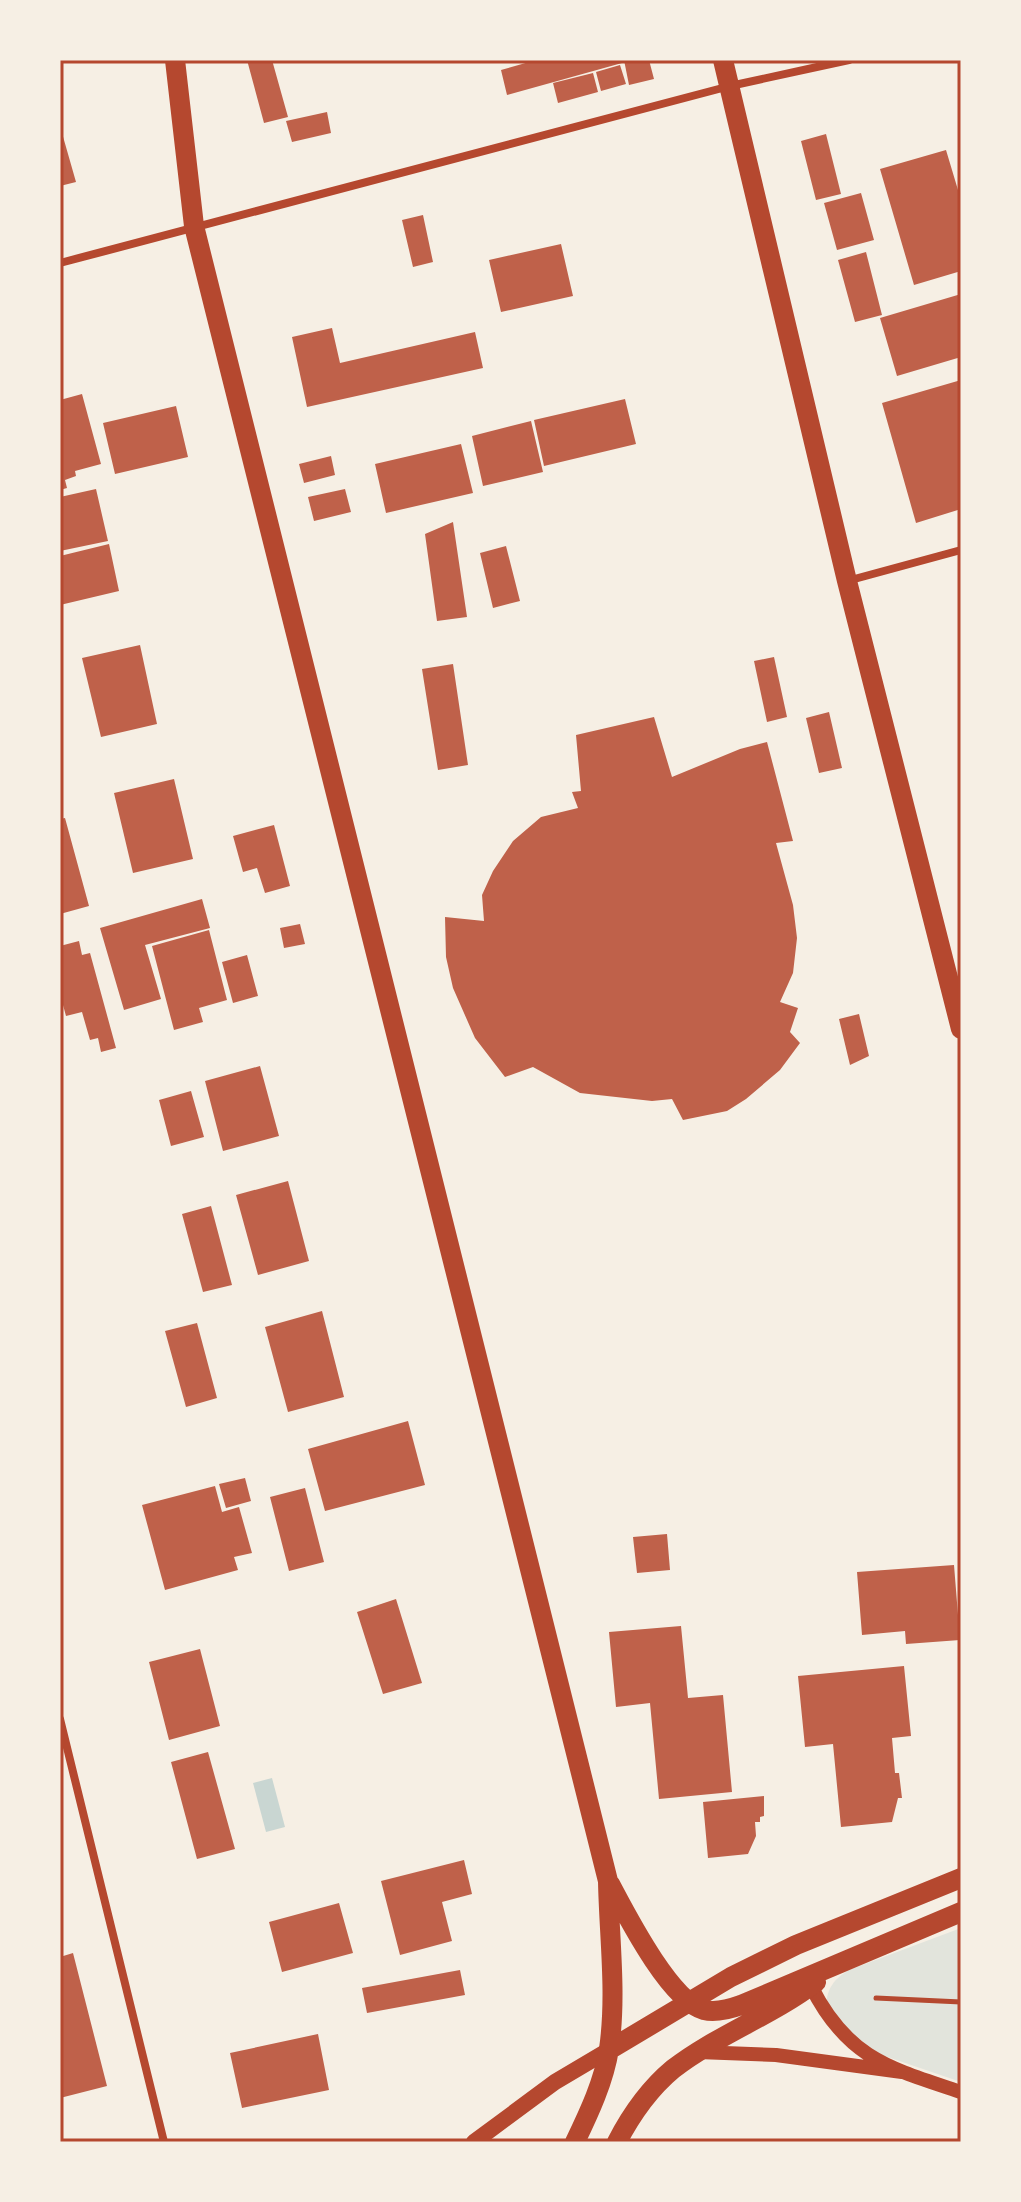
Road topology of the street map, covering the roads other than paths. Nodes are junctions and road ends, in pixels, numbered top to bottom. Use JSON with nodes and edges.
{"nodes":[{"id":1,"x":175,"y":60,"type":"edge"},
{"id":2,"x":723,"y":60,"type":"edge"},
{"id":3,"x":849,"y":60,"type":"edge"},
{"id":4,"x":730,"y":86,"type":"junction"},
{"id":5,"x":194,"y":226,"type":"junction"},
{"id":6,"x":60,"y":263,"type":"edge"},
{"id":7,"x":961,"y":550,"type":"edge"},
{"id":8,"x":847,"y":581,"type":"junction"},
{"id":9,"x":961,"y":1029,"type":"edge"},
{"id":10,"x":60,"y":1719,"type":"edge"},
{"id":11,"x":961,"y":1878,"type":"edge"},
{"id":12,"x":608,"y":1881,"type":"junction"},
{"id":13,"x":961,"y":1912,"type":"edge"},
{"id":14,"x":841,"y":1962,"type":"junction"},
{"id":15,"x":811,"y":1986,"type":"junction"},
{"id":16,"x":689,"y":2001,"type":"junction"},
{"id":17,"x":609,"y":2050,"type":"junction"},
{"id":18,"x":698,"y":2052,"type":"junction"},
{"id":19,"x":902,"y":2072,"type":"junction"},
{"id":20,"x":961,"y":2092,"type":"edge"},
{"id":21,"x":164,"y":2142,"type":"edge"},
{"id":22,"x":474,"y":2142,"type":"edge"},
{"id":23,"x":575,"y":2142,"type":"edge"},
{"id":24,"x":617,"y":2142,"type":"edge"}],
"edges":[{"from":1,"to":5,"type":"main road"},
{"from":2,"to":4,"type":"main road"},
{"from":3,"to":4,"type":"street"},
{"from":4,"to":5,"type":"street"},
{"from":4,"to":8,"type":"main road"},
{"from":5,"to":6,"type":"street"},
{"from":5,"to":12,"type":"main road"},
{"from":7,"to":8,"type":"street"},
{"from":8,"to":9,"type":"main road"},
{"from":10,"to":21,"type":"street"},
{"from":11,"to":16,"type":"main road"},
{"from":12,"to":16,"type":"main road"},
{"from":12,"to":17,"type":"main road"},
{"from":13,"to":14,"type":"main road"},
{"from":14,"to":15,"type":"main road"},
{"from":14,"to":16,"type":"main road"},
{"from":15,"to":18,"type":"main road"},
{"from":15,"to":19,"type":"street"},
{"from":16,"to":17,"type":"main road"},
{"from":17,"to":22,"type":"main road"},
{"from":17,"to":23,"type":"main road"},
{"from":18,"to":19,"type":"street"},
{"from":18,"to":24,"type":"main road"},
{"from":19,"to":20,"type":"street"}]}
